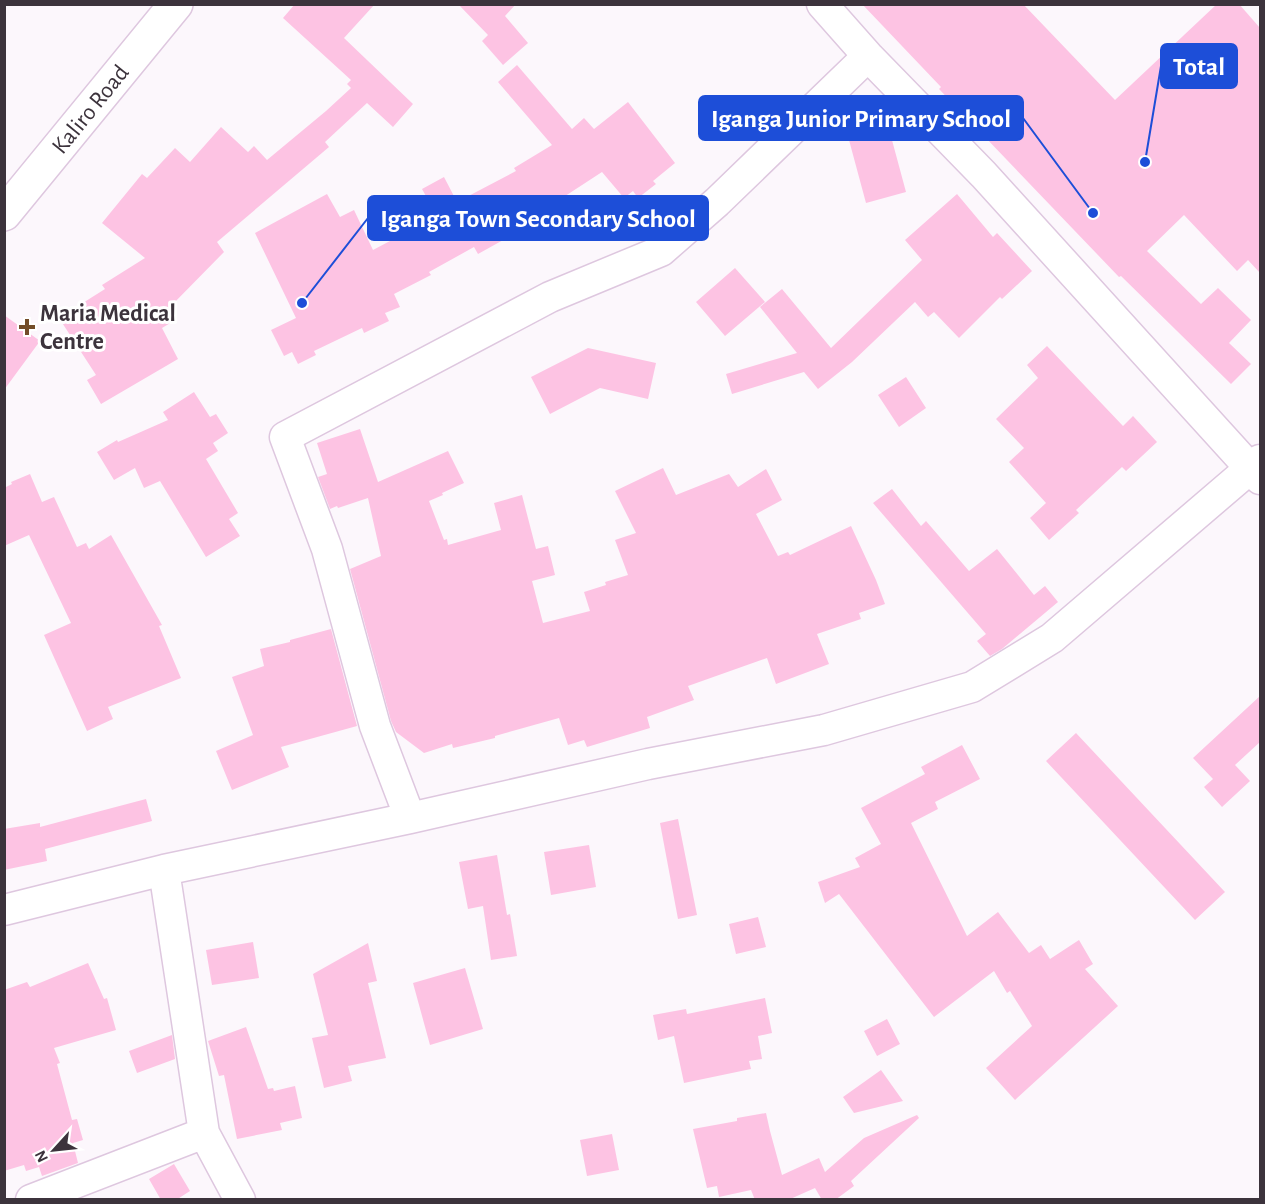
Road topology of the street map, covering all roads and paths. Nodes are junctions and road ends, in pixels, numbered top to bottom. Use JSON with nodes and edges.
{"nodes":[{"id":1,"x":176,"y":4,"type":"edge"},
{"id":2,"x":822,"y":4,"type":"edge"},
{"id":3,"x":868,"y":56,"type":"junction"},
{"id":4,"x":4,"y":214,"type":"edge"},
{"id":5,"x":1257,"y":470,"type":"edge"},
{"id":6,"x":410,"y":818,"type":"junction"},
{"id":7,"x":164,"y":870,"type":"junction"},
{"id":8,"x":4,"y":910,"type":"edge"},
{"id":9,"x":204,"y":1132,"type":"junction"},
{"id":10,"x":31,"y":1200,"type":"edge"},
{"id":11,"x":240,"y":1200,"type":"edge"}],
"edges":[{"from":1,"to":4,"type":"main road","name":"Kaliro Road"},
{"from":2,"to":3,"type":"street"},
{"from":3,"to":5,"type":"street"},
{"from":3,"to":6,"type":"street"},
{"from":5,"to":6,"type":"street"},
{"from":6,"to":7,"type":"street"},
{"from":7,"to":8,"type":"street"},
{"from":7,"to":9,"type":"street"},
{"from":9,"to":10,"type":"street"},
{"from":9,"to":11,"type":"street"}]}
